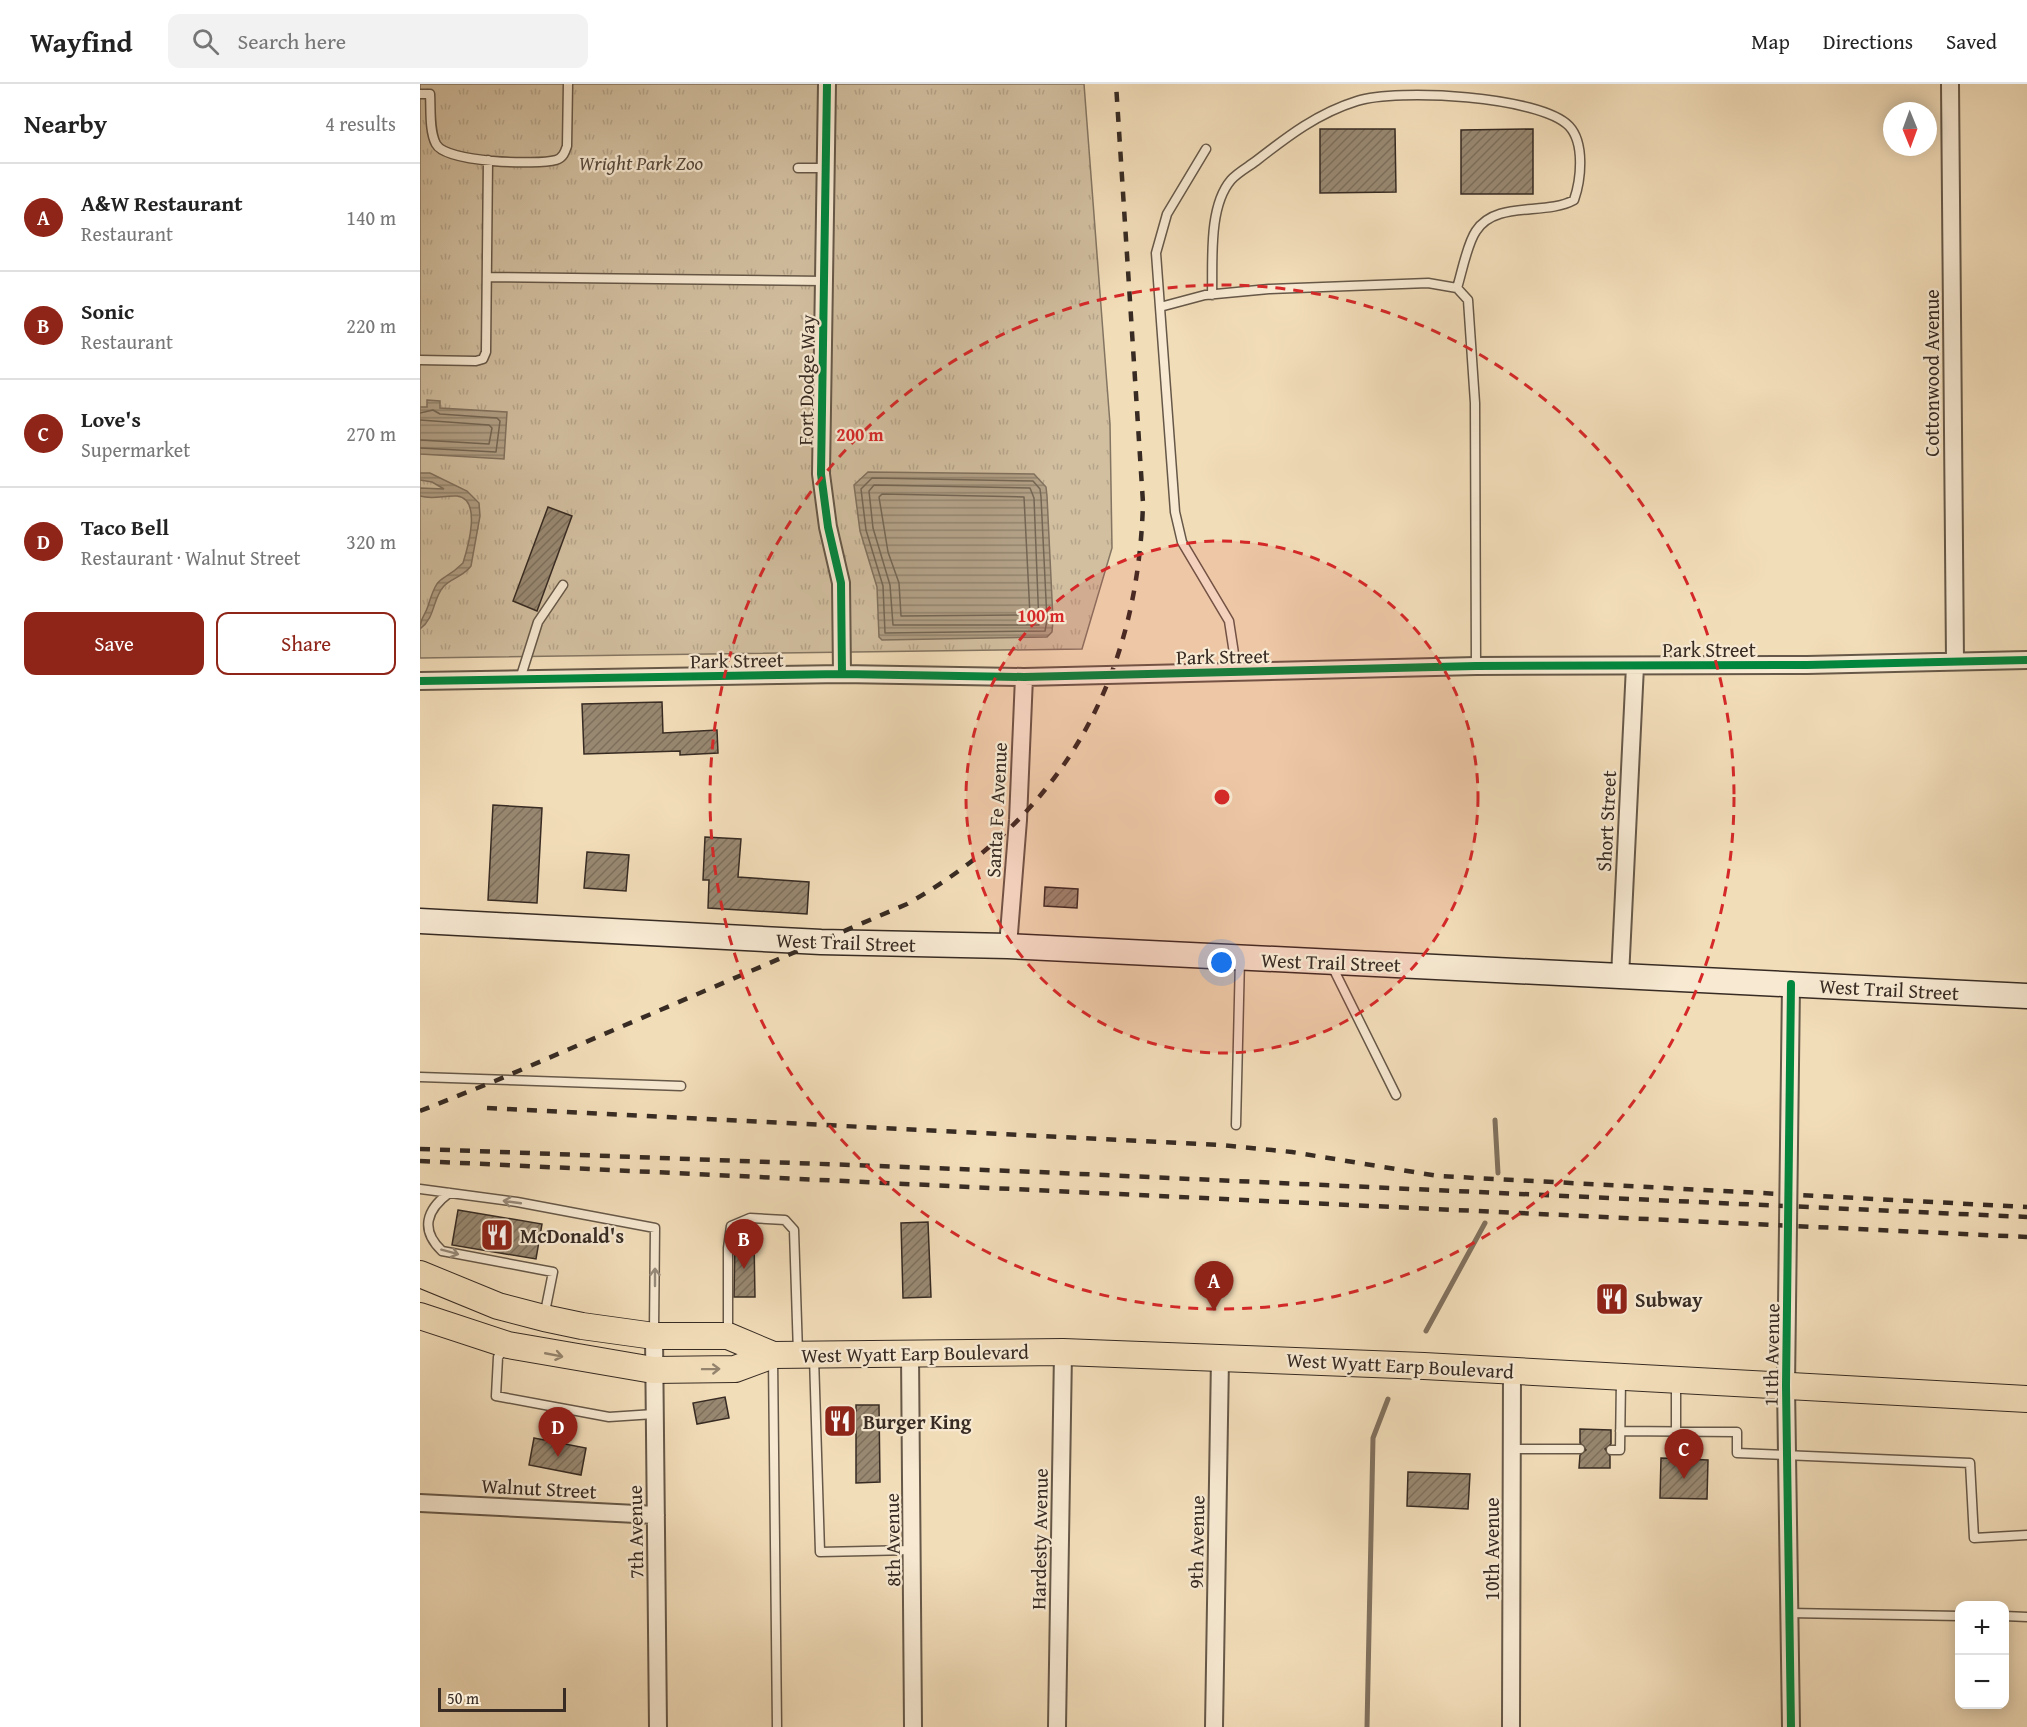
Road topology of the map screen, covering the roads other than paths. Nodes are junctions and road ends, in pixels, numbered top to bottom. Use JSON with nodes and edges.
{"nodes":[{"id":1,"x":568,"y":84,"type":"edge"},
{"id":2,"x":827,"y":84,"type":"edge"},
{"id":3,"x":1950,"y":84,"type":"edge"},
{"id":4,"x":420,"y":94,"type":"edge"},
{"id":5,"x":1206,"y":149,"type":"dead end"},
{"id":6,"x":488,"y":160,"type":"junction"},
{"id":7,"x":798,"y":168,"type":"dead end"},
{"id":8,"x":826,"y":168,"type":"junction"},
{"id":9,"x":487,"y":277,"type":"junction"},
{"id":10,"x":824,"y":281,"type":"junction"},
{"id":11,"x":1457,"y":288,"type":"junction"},
{"id":12,"x":1212,"y":295,"type":"junction"},
{"id":13,"x":1160,"y":307,"type":"junction"},
{"id":14,"x":420,"y":360,"type":"edge"},
{"id":15,"x":563,"y":585,"type":"dead end"},
{"id":16,"x":2027,"y":660,"type":"edge"},
{"id":17,"x":1954,"y":661,"type":"junction"},
{"id":18,"x":1476,"y":666,"type":"junction"},
{"id":19,"x":1635,"y":666,"type":"junction"},
{"id":20,"x":842,"y":674,"type":"junction"},
{"id":21,"x":1236,"y":674,"type":"junction"},
{"id":22,"x":1024,"y":677,"type":"junction"},
{"id":23,"x":520,"y":680,"type":"junction"},
{"id":24,"x":420,"y":681,"type":"edge"},
{"id":25,"x":420,"y":921,"type":"edge"},
{"id":26,"x":1008,"y":946,"type":"junction"},
{"id":27,"x":1240,"y":958,"type":"junction"},
{"id":28,"x":1331,"y":963,"type":"junction"},
{"id":29,"x":1620,"y":977,"type":"junction"},
{"id":30,"x":1791,"y":984,"type":"junction"},
{"id":31,"x":2027,"y":996,"type":"edge"},
{"id":32,"x":420,"y":1077,"type":"edge"},
{"id":33,"x":681,"y":1086,"type":"dead end"},
{"id":34,"x":1396,"y":1095,"type":"dead end"},
{"id":35,"x":1236,"y":1125,"type":"dead end"},
{"id":36,"x":420,"y":1189,"type":"edge"},
{"id":37,"x":449,"y":1193,"type":"junction"},
{"id":38,"x":420,"y":1274,"type":"edge"},
{"id":39,"x":420,"y":1316,"type":"edge"},
{"id":40,"x":544,"y":1318,"type":"junction"},
{"id":41,"x":654,"y":1336,"type":"junction"},
{"id":42,"x":728,"y":1336,"type":"junction"},
{"id":43,"x":508,"y":1346,"type":"junction"},
{"id":44,"x":1063,"y":1352,"type":"junction"},
{"id":45,"x":910,"y":1353,"type":"junction"},
{"id":46,"x":806,"y":1354,"type":"junction"},
{"id":47,"x":773,"y":1355,"type":"junction"},
{"id":48,"x":1220,"y":1358,"type":"junction"},
{"id":49,"x":653,"y":1370,"type":"junction"},
{"id":50,"x":1512,"y":1370,"type":"junction"},
{"id":51,"x":1621,"y":1377,"type":"junction"},
{"id":52,"x":1676,"y":1380,"type":"junction"},
{"id":53,"x":1786,"y":1386,"type":"junction"},
{"id":54,"x":2027,"y":1399,"type":"edge"},
{"id":55,"x":654,"y":1414,"type":"junction"},
{"id":56,"x":1620,"y":1431,"type":"junction"},
{"id":57,"x":1676,"y":1431,"type":"junction"},
{"id":58,"x":1512,"y":1449,"type":"junction"},
{"id":59,"x":1580,"y":1449,"type":"dead end"},
{"id":60,"x":1611,"y":1450,"type":"dead end"},
{"id":61,"x":1786,"y":1454,"type":"junction"},
{"id":62,"x":420,"y":1503,"type":"edge"},
{"id":63,"x":656,"y":1515,"type":"junction"},
{"id":64,"x":2027,"y":1535,"type":"edge"},
{"id":65,"x":914,"y":1550,"type":"junction"},
{"id":66,"x":1788,"y":1613,"type":"junction"},
{"id":67,"x":1955,"y":1616,"type":"edge"},
{"id":68,"x":2009,"y":1616,"type":"edge"},
{"id":69,"x":2027,"y":1617,"type":"edge"},
{"id":70,"x":658,"y":1727,"type":"edge"},
{"id":71,"x":777,"y":1727,"type":"edge"},
{"id":72,"x":914,"y":1727,"type":"edge"},
{"id":73,"x":1057,"y":1727,"type":"edge"},
{"id":74,"x":1214,"y":1727,"type":"edge"},
{"id":75,"x":1511,"y":1727,"type":"edge"},
{"id":76,"x":1791,"y":1727,"type":"edge"}],
"edges":[{"from":1,"to":6,"type":"lane"},
{"from":2,"to":8,"type":"street","name":"Fort Dodge Way"},
{"from":3,"to":17,"type":"street","name":"Cottonwood Avenue"},
{"from":4,"to":6,"type":"lane"},
{"from":5,"to":13,"type":"lane"},
{"from":6,"to":9,"type":"lane"},
{"from":7,"to":8,"type":"lane"},
{"from":8,"to":10,"type":"street","name":"Fort Dodge Way"},
{"from":9,"to":10,"type":"lane"},
{"from":9,"to":14,"type":"lane"},
{"from":10,"to":20,"type":"street","name":"Fort Dodge Way"},
{"from":11,"to":12,"type":"lane"},
{"from":11,"to":12,"type":"lane"},
{"from":11,"to":18,"type":"lane"},
{"from":12,"to":13,"type":"lane"},
{"from":13,"to":21,"type":"lane"},
{"from":15,"to":23,"type":"lane"},
{"from":16,"to":17,"type":"street","name":"Park Street"},
{"from":17,"to":19,"type":"street","name":"Park Street"},
{"from":18,"to":19,"type":"street","name":"Park Street"},
{"from":18,"to":21,"type":"street","name":"Park Street"},
{"from":19,"to":29,"type":"street","name":"Short Street"},
{"from":20,"to":22,"type":"street","name":"Park Street"},
{"from":20,"to":23,"type":"street","name":"Park Street"},
{"from":21,"to":22,"type":"street","name":"Park Street"},
{"from":22,"to":26,"type":"street","name":"Santa Fe Avenue"},
{"from":23,"to":24,"type":"street","name":"Park Street"},
{"from":25,"to":26,"type":"main road","name":"West Trail Street"},
{"from":26,"to":27,"type":"main road","name":"West Trail Street"},
{"from":27,"to":28,"type":"main road","name":"West Trail Street"},
{"from":27,"to":35,"type":"lane"},
{"from":28,"to":29,"type":"main road","name":"West Trail Street"},
{"from":28,"to":34,"type":"lane"},
{"from":29,"to":30,"type":"main road","name":"West Trail Street"},
{"from":30,"to":31,"type":"main road","name":"West Trail Street"},
{"from":30,"to":53,"type":"street","name":"11th Avenue"},
{"from":32,"to":33,"type":"lane"},
{"from":36,"to":37,"type":"lane"},
{"from":37,"to":40,"type":"lane","one_way":true},
{"from":41,"to":37,"type":"lane","one_way":true},
{"from":38,"to":40,"type":"main road","name":"West Wyatt Earp Boulevard"},
{"from":39,"to":43,"type":"main road","name":"West Wyatt Earp Boulevard"},
{"from":40,"to":41,"type":"main road","name":"West Wyatt Earp Boulevard"},
{"from":41,"to":42,"type":"main road","name":"West Wyatt Earp Boulevard"},
{"from":41,"to":49,"type":"street","name":"7th Avenue"},
{"from":42,"to":46,"type":"lane"},
{"from":42,"to":47,"type":"main road","name":"West Wyatt Earp Boulevard"},
{"from":43,"to":49,"type":"main road","name":"West Wyatt Earp Boulevard","one_way":true},
{"from":43,"to":55,"type":"lane"},
{"from":44,"to":45,"type":"main road","name":"West Wyatt Earp Boulevard"},
{"from":44,"to":48,"type":"main road","name":"West Wyatt Earp Boulevard"},
{"from":44,"to":73,"type":"street","name":"Hardesty Avenue"},
{"from":45,"to":46,"type":"main road","name":"West Wyatt Earp Boulevard"},
{"from":45,"to":65,"type":"street","name":"8th Avenue"},
{"from":46,"to":47,"type":"main road","name":"West Wyatt Earp Boulevard"},
{"from":46,"to":65,"type":"lane"},
{"from":49,"to":47,"type":"main road","name":"West Wyatt Earp Boulevard","one_way":true},
{"from":47,"to":71,"type":"lane"},
{"from":48,"to":50,"type":"main road","name":"West Wyatt Earp Boulevard"},
{"from":48,"to":74,"type":"street","name":"9th Avenue"},
{"from":49,"to":55,"type":"street","name":"7th Avenue"},
{"from":50,"to":51,"type":"main road","name":"West Wyatt Earp Boulevard"},
{"from":50,"to":58,"type":"street","name":"10th Avenue"},
{"from":51,"to":52,"type":"main road","name":"West Wyatt Earp Boulevard"},
{"from":51,"to":56,"type":"lane"},
{"from":52,"to":53,"type":"main road","name":"West Wyatt Earp Boulevard"},
{"from":52,"to":57,"type":"lane"},
{"from":53,"to":54,"type":"main road","name":"West Wyatt Earp Boulevard"},
{"from":53,"to":61,"type":"street","name":"11th Avenue"},
{"from":55,"to":63,"type":"street","name":"7th Avenue"},
{"from":56,"to":57,"type":"lane"},
{"from":56,"to":60,"type":"lane"},
{"from":57,"to":61,"type":"lane"},
{"from":58,"to":59,"type":"lane"},
{"from":58,"to":75,"type":"street","name":"10th Avenue"},
{"from":61,"to":64,"type":"lane"},
{"from":61,"to":66,"type":"street","name":"11th Avenue"},
{"from":62,"to":63,"type":"street","name":"Walnut Street"},
{"from":63,"to":70,"type":"street","name":"7th Avenue"},
{"from":65,"to":72,"type":"street","name":"8th Avenue"},
{"from":66,"to":67,"type":"lane"},
{"from":66,"to":76,"type":"street","name":"11th Avenue"},
{"from":68,"to":69,"type":"lane"}]}
